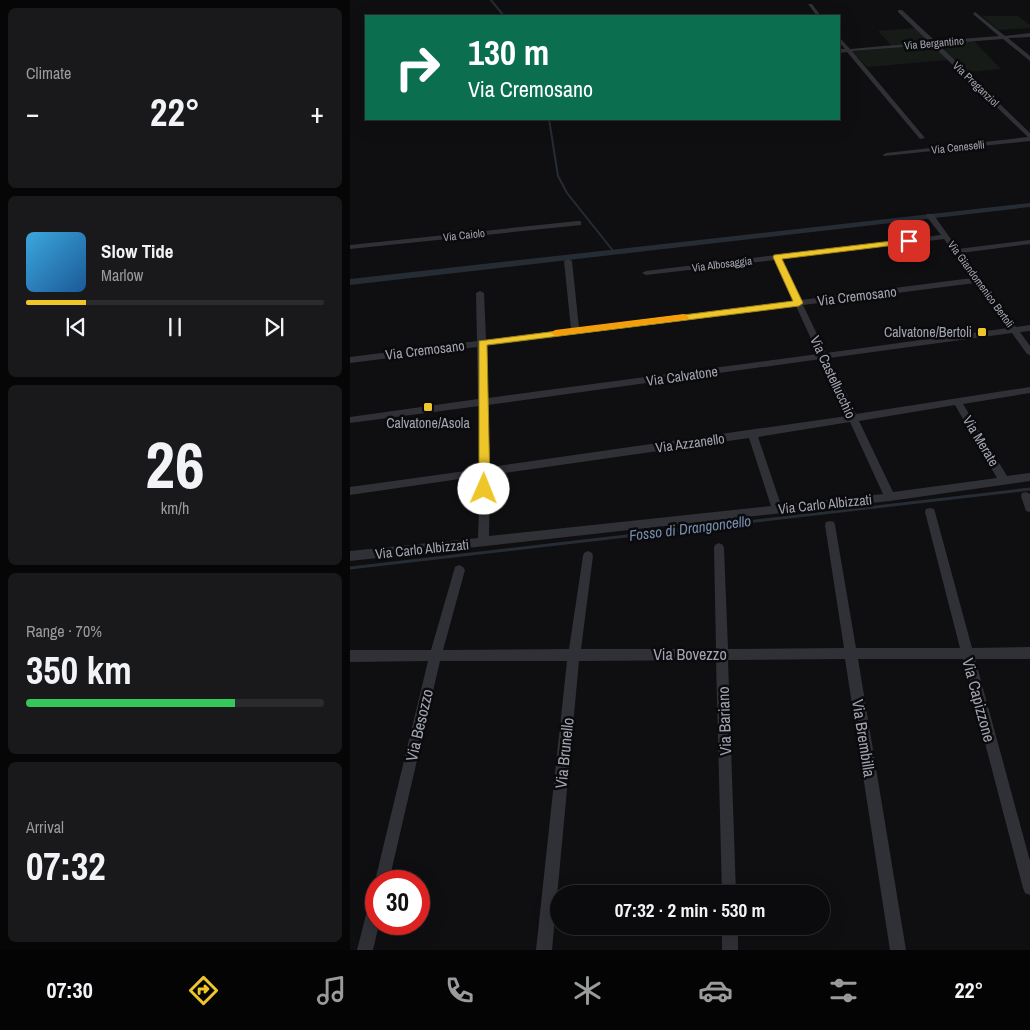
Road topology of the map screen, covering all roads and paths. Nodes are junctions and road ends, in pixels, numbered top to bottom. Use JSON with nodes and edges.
{"nodes":[{"id":1,"x":810,"y":5,"type":"dead end"},
{"id":2,"x":900,"y":11,"type":"dead end"},
{"id":3,"x":975,"y":13,"type":"dead end"},
{"id":4,"x":818,"y":15,"type":"edge"},
{"id":5,"x":1030,"y":35,"type":"edge"},
{"id":6,"x":1004,"y":37,"type":"junction"},
{"id":7,"x":840,"y":40,"type":"edge"},
{"id":8,"x":933,"y":43,"type":"junction"},
{"id":9,"x":848,"y":50,"type":"junction"},
{"id":10,"x":840,"y":51,"type":"edge"},
{"id":11,"x":1030,"y":59,"type":"edge"},
{"id":12,"x":1030,"y":137,"type":"edge"},
{"id":13,"x":922,"y":138,"type":"dead end"},
{"id":14,"x":886,"y":155,"type":"dead end"},
{"id":15,"x":930,"y":216,"type":"dead end"},
{"id":16,"x":578,"y":222,"type":"dead end"},
{"id":17,"x":946,"y":237,"type":"junction"},
{"id":18,"x":1030,"y":242,"type":"edge"},
{"id":19,"x":350,"y":247,"type":"edge"},
{"id":20,"x":957,"y":251,"type":"junction"},
{"id":21,"x":777,"y":257,"type":"junction"},
{"id":22,"x":568,"y":261,"type":"dead end"},
{"id":23,"x":646,"y":273,"type":"dead end"},
{"id":24,"x":977,"y":280,"type":"junction"},
{"id":25,"x":480,"y":294,"type":"dead end"},
{"id":26,"x":799,"y":303,"type":"junction"},
{"id":27,"x":1030,"y":328,"type":"edge"},
{"id":28,"x":1014,"y":330,"type":"junction"},
{"id":29,"x":575,"y":331,"type":"junction"},
{"id":30,"x":482,"y":343,"type":"junction"},
{"id":31,"x":1030,"y":352,"type":"edge"},
{"id":32,"x":825,"y":357,"type":"junction"},
{"id":33,"x":350,"y":360,"type":"edge"},
{"id":34,"x":1030,"y":390,"type":"edge"},
{"id":35,"x":957,"y":401,"type":"junction"},
{"id":36,"x":483,"y":402,"type":"junction"},
{"id":37,"x":852,"y":418,"type":"junction"},
{"id":38,"x":350,"y":420,"type":"edge"},
{"id":39,"x":752,"y":434,"type":"junction"},
{"id":40,"x":485,"y":472,"type":"junction"},
{"id":41,"x":1030,"y":477,"type":"edge"},
{"id":42,"x":1004,"y":480,"type":"junction"},
{"id":43,"x":350,"y":491,"type":"edge"},
{"id":44,"x":1026,"y":496,"type":"dead end"},
{"id":45,"x":890,"y":497,"type":"junction"},
{"id":46,"x":1030,"y":508,"type":"edge"},
{"id":47,"x":778,"y":510,"type":"junction"},
{"id":48,"x":930,"y":512,"type":"dead end"},
{"id":49,"x":830,"y":525,"type":"dead end"},
{"id":50,"x":483,"y":542,"type":"junction"},
{"id":51,"x":719,"y":548,"type":"dead end"},
{"id":52,"x":350,"y":556,"type":"edge"},
{"id":53,"x":588,"y":556,"type":"dead end"},
{"id":54,"x":459,"y":570,"type":"dead end"},
{"id":55,"x":850,"y":653,"type":"junction"},
{"id":56,"x":966,"y":653,"type":"junction"},
{"id":57,"x":1030,"y":653,"type":"edge"},
{"id":58,"x":436,"y":654,"type":"junction"},
{"id":59,"x":722,"y":654,"type":"junction"},
{"id":60,"x":574,"y":655,"type":"junction"},
{"id":61,"x":350,"y":656,"type":"edge"},
{"id":62,"x":385,"y":870,"type":"edge"},
{"id":63,"x":729,"y":885,"type":"edge"},
{"id":64,"x":1030,"y":888,"type":"edge"},
{"id":65,"x":369,"y":935,"type":"edge"},
{"id":66,"x":730,"y":935,"type":"edge"},
{"id":67,"x":365,"y":950,"type":"edge"},
{"id":68,"x":544,"y":950,"type":"edge"},
{"id":69,"x":730,"y":950,"type":"edge"},
{"id":70,"x":898,"y":950,"type":"edge"}],
"edges":[{"from":1,"to":4,"type":"street"},
{"from":2,"to":8,"type":"street","name":"Via Preganziol"},
{"from":3,"to":6,"type":"street"},
{"from":5,"to":6,"type":"street","name":"Via Bergantino"},
{"from":6,"to":8,"type":"street","name":"Via Bergantino"},
{"from":6,"to":11,"type":"street"},
{"from":7,"to":9,"type":"street"},
{"from":8,"to":9,"type":"street","name":"Via Bergantino"},
{"from":8,"to":12,"type":"street","name":"Via Preganziol"},
{"from":9,"to":10,"type":"street","name":"Via Bergantino"},
{"from":9,"to":13,"type":"street"},
{"from":12,"to":14,"type":"street","name":"Via Ceneselli"},
{"from":15,"to":17,"type":"street","name":"Via Giandomenico Bertoli"},
{"from":16,"to":19,"type":"street","name":"Via Caiolo"},
{"from":17,"to":20,"type":"street","name":"Via Giandomenico Bertoli"},
{"from":17,"to":21,"type":"street","name":"Via Albosaggia"},
{"from":18,"to":20,"type":"street"},
{"from":20,"to":24,"type":"street","name":"Via Giandomenico Bertoli"},
{"from":21,"to":23,"type":"street","name":"Via Albosaggia"},
{"from":21,"to":26,"type":"street","name":"Via Castellucchio"},
{"from":22,"to":29,"type":"street"},
{"from":24,"to":26,"type":"street","name":"Via Cremosano"},
{"from":24,"to":28,"type":"street","name":"Via Giandomenico Bertoli"},
{"from":25,"to":30,"type":"street"},
{"from":26,"to":29,"type":"street","name":"Via Cremosano"},
{"from":26,"to":32,"type":"street","name":"Via Castellucchio"},
{"from":27,"to":28,"type":"street","name":"Via Calvatone"},
{"from":28,"to":31,"type":"street","name":"Via Giandomenico Bertoli"},
{"from":28,"to":32,"type":"street","name":"Via Calvatone"},
{"from":29,"to":30,"type":"street","name":"Via Cremosano"},
{"from":30,"to":33,"type":"street","name":"Via Cremosano"},
{"from":30,"to":36,"type":"street"},
{"from":32,"to":36,"type":"street","name":"Via Calvatone"},
{"from":32,"to":37,"type":"street","name":"Via Castellucchio"},
{"from":34,"to":35,"type":"street","name":"Via Azzanello"},
{"from":35,"to":37,"type":"street","name":"Via Azzanello"},
{"from":35,"to":42,"type":"street","name":"Via Merate"},
{"from":36,"to":38,"type":"street","name":"Via Calvatone"},
{"from":36,"to":40,"type":"street"},
{"from":37,"to":39,"type":"street","name":"Via Azzanello"},
{"from":37,"to":45,"type":"street","name":"Via Castellucchio"},
{"from":39,"to":40,"type":"street","name":"Via Azzanello"},
{"from":39,"to":47,"type":"street"},
{"from":40,"to":43,"type":"street","name":"Via Azzanello"},
{"from":40,"to":50,"type":"street"},
{"from":41,"to":42,"type":"street","name":"Via Carlo Albizzati"},
{"from":42,"to":45,"type":"street","name":"Via Carlo Albizzati"},
{"from":44,"to":46,"type":"street"},
{"from":45,"to":47,"type":"street","name":"Via Carlo Albizzati"},
{"from":47,"to":50,"type":"street","name":"Via Carlo Albizzati"},
{"from":48,"to":56,"type":"street","name":"Via Capizzone"},
{"from":49,"to":55,"type":"street","name":"Via Brembilla"},
{"from":50,"to":52,"type":"street","name":"Via Carlo Albizzati"},
{"from":51,"to":59,"type":"street","name":"Via Bariano"},
{"from":53,"to":60,"type":"street","name":"Via Brunello"},
{"from":54,"to":58,"type":"street","name":"Via Besozzo"},
{"from":55,"to":56,"type":"street","name":"Via Bovezzo"},
{"from":55,"to":59,"type":"street","name":"Via Bovezzo"},
{"from":55,"to":70,"type":"street","name":"Via Brembilla"},
{"from":56,"to":57,"type":"street","name":"Via Bovezzo"},
{"from":56,"to":64,"type":"street","name":"Via Capizzone"},
{"from":58,"to":60,"type":"street","name":"Via Bovezzo"},
{"from":58,"to":61,"type":"street","name":"Via Bovezzo"},
{"from":58,"to":62,"type":"street","name":"Via Besozzo"},
{"from":59,"to":60,"type":"street","name":"Via Bovezzo"},
{"from":59,"to":63,"type":"street","name":"Via Bariano"},
{"from":60,"to":68,"type":"street","name":"Via Brunello"},
{"from":65,"to":67,"type":"street"},
{"from":66,"to":69,"type":"street"}]}
